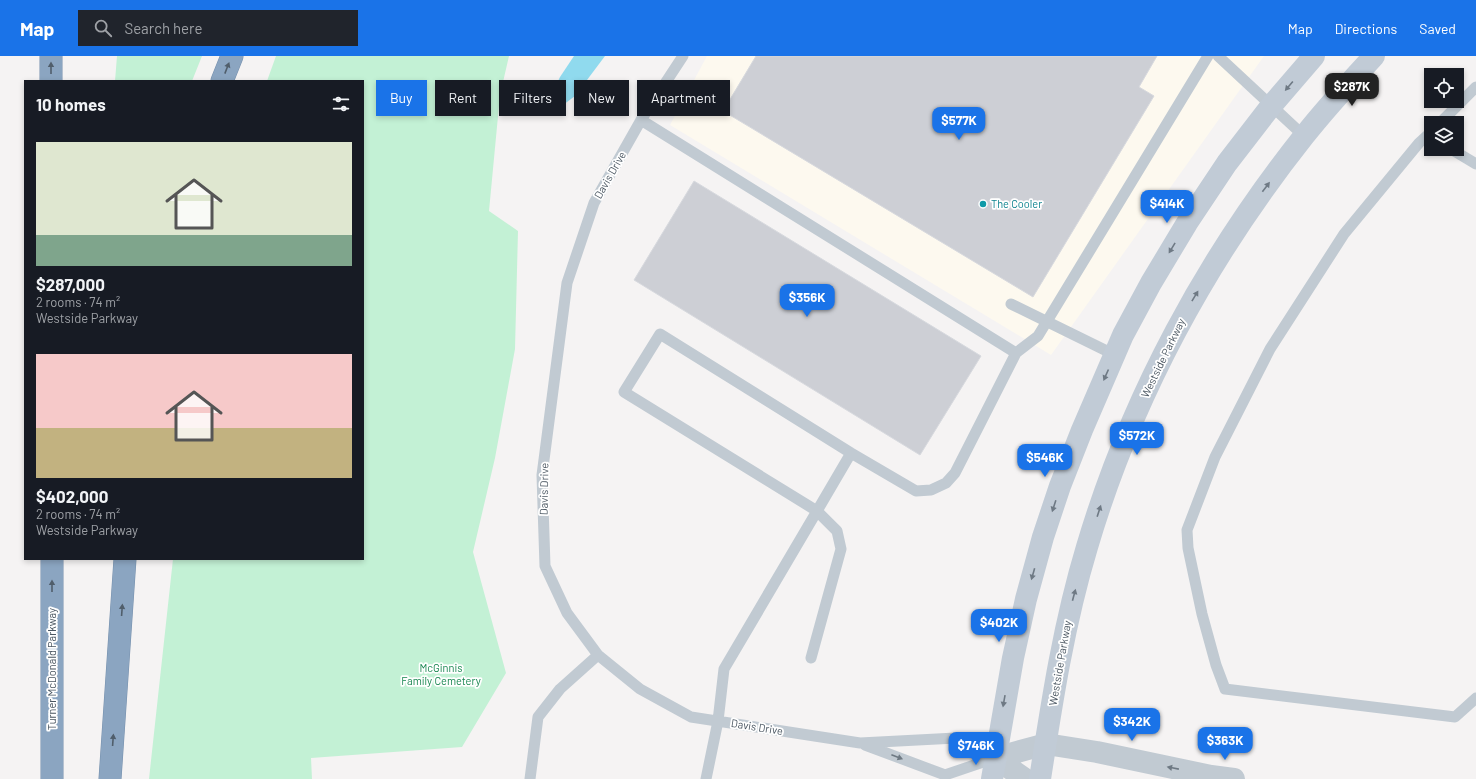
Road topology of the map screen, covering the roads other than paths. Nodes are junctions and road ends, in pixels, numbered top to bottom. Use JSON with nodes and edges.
{"nodes":[{"id":1,"x":51,"y":56,"type":"edge"},
{"id":2,"x":232,"y":56,"type":"edge"},
{"id":3,"x":683,"y":56,"type":"edge"},
{"id":4,"x":1208,"y":56,"type":"edge"},
{"id":5,"x":1218,"y":56,"type":"edge"},
{"id":6,"x":1314,"y":56,"type":"edge"},
{"id":7,"x":1374,"y":56,"type":"edge"},
{"id":8,"x":51,"y":80,"type":"edge"},
{"id":9,"x":222,"y":80,"type":"edge"},
{"id":10,"x":1476,"y":86,"type":"edge"},
{"id":11,"x":1271,"y":106,"type":"junction"},
{"id":12,"x":1447,"y":116,"type":"edge"},
{"id":13,"x":642,"y":120,"type":"junction"},
{"id":14,"x":1304,"y":136,"type":"junction"},
{"id":15,"x":1424,"y":140,"type":"edge"},
{"id":16,"x":1463,"y":156,"type":"edge"},
{"id":17,"x":1476,"y":164,"type":"edge"},
{"id":18,"x":1011,"y":304,"type":"dead end"},
{"id":19,"x":1046,"y":321,"type":"junction"},
{"id":20,"x":1016,"y":353,"type":"junction"},
{"id":21,"x":1115,"y":355,"type":"junction"},
{"id":22,"x":851,"y":453,"type":"junction"},
{"id":23,"x":817,"y":510,"type":"junction"},
{"id":24,"x":52,"y":560,"type":"edge"},
{"id":25,"x":125,"y":560,"type":"edge"},
{"id":26,"x":598,"y":655,"type":"junction"},
{"id":27,"x":811,"y":658,"type":"dead end"},
{"id":28,"x":1476,"y":698,"type":"edge"},
{"id":29,"x":718,"y":721,"type":"junction"},
{"id":30,"x":860,"y":743,"type":"junction"},
{"id":31,"x":1046,"y":744,"type":"junction"},
{"id":32,"x":995,"y":758,"type":"junction"},
{"id":33,"x":52,"y":779,"type":"edge"},
{"id":34,"x":110,"y":779,"type":"edge"},
{"id":35,"x":530,"y":779,"type":"edge"},
{"id":36,"x":706,"y":779,"type":"edge"},
{"id":37,"x":992,"y":779,"type":"edge"},
{"id":38,"x":1025,"y":779,"type":"edge"},
{"id":39,"x":1040,"y":779,"type":"edge"},
{"id":40,"x":1234,"y":779,"type":"edge"}],
"edges":[{"from":8,"to":1,"type":"highway","one_way":true},
{"from":9,"to":2,"type":"highway","one_way":true},
{"from":3,"to":13,"type":"lane","name":"Davis Drive"},
{"from":4,"to":19,"type":"lane"},
{"from":5,"to":11,"type":"lane"},
{"from":6,"to":11,"type":"main road","one_way":true},
{"from":7,"to":14,"type":"main road","name":"Westside Parkway"},
{"from":10,"to":12,"type":"lane"},
{"from":11,"to":14,"type":"lane"},
{"from":11,"to":21,"type":"main road","one_way":true},
{"from":13,"to":20,"type":"lane"},
{"from":13,"to":26,"type":"lane","name":"Davis Drive"},
{"from":31,"to":14,"type":"main road","name":"Westside Parkway","one_way":true},
{"from":15,"to":28,"type":"lane"},
{"from":16,"to":17,"type":"lane"},
{"from":18,"to":19,"type":"lane"},
{"from":19,"to":20,"type":"lane"},
{"from":19,"to":21,"type":"lane"},
{"from":20,"to":22,"type":"lane"},
{"from":21,"to":32,"type":"main road","one_way":true},
{"from":22,"to":23,"type":"lane"},
{"from":22,"to":23,"type":"lane"},
{"from":23,"to":27,"type":"lane"},
{"from":23,"to":29,"type":"lane"},
{"from":33,"to":24,"type":"highway","name":"Turner McDonald Parkway","one_way":true},
{"from":34,"to":25,"type":"highway","one_way":true},
{"from":26,"to":29,"type":"lane","name":"Davis Drive"},
{"from":26,"to":35,"type":"lane"},
{"from":29,"to":30,"type":"lane","name":"Davis Drive"},
{"from":29,"to":36,"type":"lane"},
{"from":30,"to":32,"type":"lane","name":"Davis Drive"},
{"from":30,"to":32,"type":"lane","name":"Davis Drive","one_way":true},
{"from":31,"to":32,"type":"street"},
{"from":31,"to":39,"type":"main road","name":"Westside Parkway"},
{"from":40,"to":31,"type":"street","one_way":true},
{"from":32,"to":37,"type":"main road"},
{"from":32,"to":38,"type":"street"}]}
